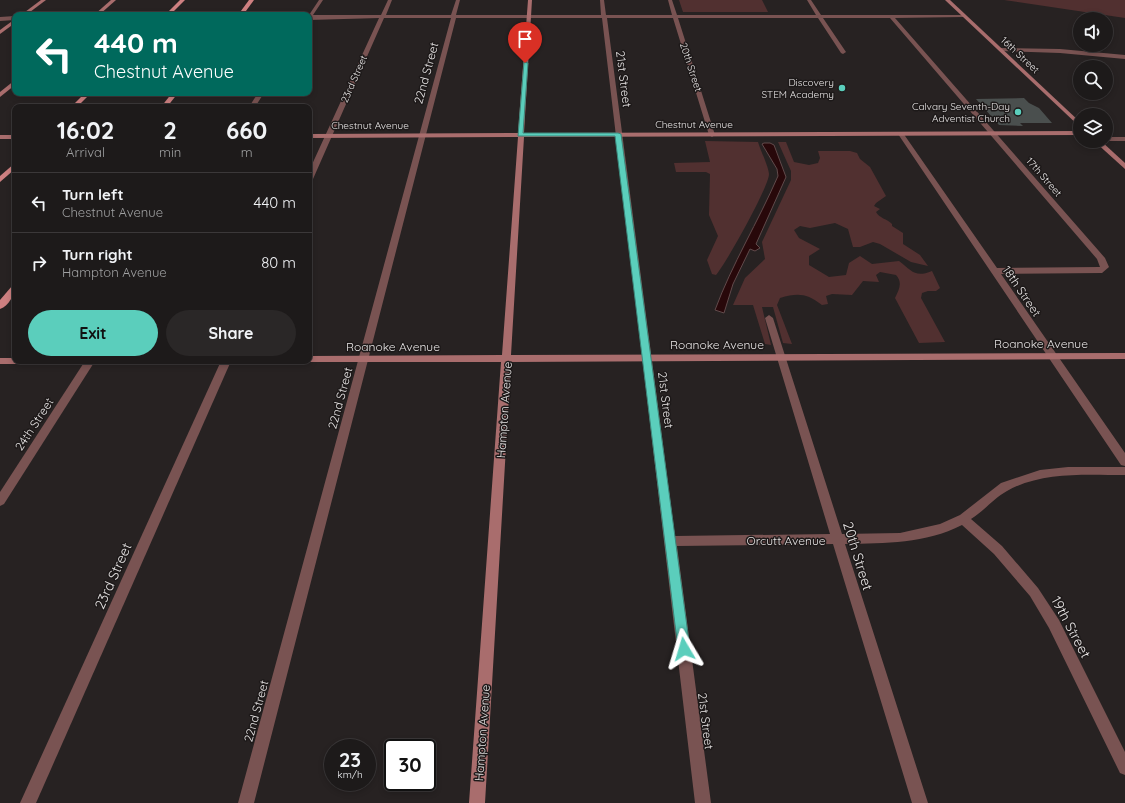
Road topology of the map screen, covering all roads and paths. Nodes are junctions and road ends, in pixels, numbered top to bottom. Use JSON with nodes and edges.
{"nodes":[{"id":1,"x":44,"y":0,"type":"edge"},
{"id":2,"x":114,"y":0,"type":"edge"},
{"id":3,"x":183,"y":0,"type":"edge"},
{"id":4,"x":252,"y":0,"type":"edge"},
{"id":5,"x":321,"y":0,"type":"edge"},
{"id":6,"x":390,"y":0,"type":"edge"},
{"id":7,"x":458,"y":0,"type":"edge"},
{"id":8,"x":530,"y":0,"type":"edge"},
{"id":9,"x":602,"y":0,"type":"edge"},
{"id":10,"x":670,"y":0,"type":"edge"},
{"id":11,"x":809,"y":0,"type":"edge"},
{"id":12,"x":947,"y":0,"type":"edge"},
{"id":13,"x":27,"y":12,"type":"edge"},
{"id":14,"x":100,"y":12,"type":"edge"},
{"id":15,"x":170,"y":12,"type":"edge"},
{"id":16,"x":242,"y":12,"type":"edge"},
{"id":17,"x":312,"y":13,"type":"edge"},
{"id":18,"x":529,"y":16,"type":"junction"},
{"id":19,"x":603,"y":16,"type":"junction"},
{"id":20,"x":675,"y":16,"type":"junction"},
{"id":21,"x":819,"y":16,"type":"junction"},
{"id":22,"x":890,"y":16,"type":"junction"},
{"id":23,"x":964,"y":16,"type":"junction"},
{"id":24,"x":312,"y":17,"type":"edge"},
{"id":25,"x":382,"y":17,"type":"junction"},
{"id":26,"x":454,"y":17,"type":"junction"},
{"id":27,"x":12,"y":18,"type":"edge"},
{"id":28,"x":0,"y":20,"type":"edge"},
{"id":29,"x":12,"y":23,"type":"edge"},
{"id":30,"x":0,"y":32,"type":"edge"},
{"id":31,"x":1001,"y":50,"type":"junction"},
{"id":32,"x":843,"y":52,"type":"dead end"},
{"id":33,"x":1125,"y":57,"type":"edge"},
{"id":34,"x":12,"y":85,"type":"edge"},
{"id":35,"x":0,"y":95,"type":"edge"},
{"id":36,"x":85,"y":96,"type":"edge"},
{"id":37,"x":173,"y":96,"type":"edge"},
{"id":38,"x":77,"y":104,"type":"edge"},
{"id":39,"x":166,"y":104,"type":"edge"},
{"id":40,"x":1073,"y":118,"type":"edge"},
{"id":41,"x":992,"y":133,"type":"junction"},
{"id":42,"x":618,"y":134,"type":"junction"},
{"id":43,"x":712,"y":134,"type":"junction"},
{"id":44,"x":900,"y":134,"type":"junction"},
{"id":45,"x":1073,"y":134,"type":"edge"},
{"id":46,"x":422,"y":135,"type":"junction"},
{"id":47,"x":520,"y":135,"type":"junction"},
{"id":48,"x":312,"y":136,"type":"edge"},
{"id":49,"x":329,"y":136,"type":"junction"},
{"id":50,"x":0,"y":137,"type":"edge"},
{"id":51,"x":12,"y":137,"type":"edge"},
{"id":52,"x":1113,"y":139,"type":"edge"},
{"id":53,"x":1125,"y":139,"type":"edge"},
{"id":54,"x":1105,"y":148,"type":"edge"},
{"id":55,"x":1125,"y":167,"type":"edge"},
{"id":56,"x":12,"y":168,"type":"edge"},
{"id":57,"x":312,"y":173,"type":"edge"},
{"id":58,"x":0,"y":180,"type":"edge"},
{"id":59,"x":994,"y":271,"type":"junction"},
{"id":60,"x":12,"y":292,"type":"edge"},
{"id":61,"x":0,"y":306,"type":"edge"},
{"id":62,"x":769,"y":318,"type":"dead end"},
{"id":63,"x":1052,"y":356,"type":"junction"},
{"id":64,"x":1125,"y":356,"type":"edge"},
{"id":65,"x":781,"y":357,"type":"junction"},
{"id":66,"x":507,"y":358,"type":"junction"},
{"id":67,"x":647,"y":358,"type":"junction"},
{"id":68,"x":312,"y":359,"type":"edge"},
{"id":69,"x":364,"y":359,"type":"junction"},
{"id":70,"x":0,"y":361,"type":"edge"},
{"id":71,"x":12,"y":361,"type":"edge"},
{"id":72,"x":88,"y":364,"type":"edge"},
{"id":73,"x":225,"y":364,"type":"edge"},
{"id":74,"x":1125,"y":462,"type":"edge"},
{"id":75,"x":1125,"y":471,"type":"edge"},
{"id":76,"x":0,"y":501,"type":"edge"},
{"id":77,"x":963,"y":519,"type":"junction"},
{"id":78,"x":837,"y":539,"type":"junction"},
{"id":79,"x":671,"y":541,"type":"junction"},
{"id":80,"x":1125,"y":768,"type":"edge"},
{"id":81,"x":28,"y":803,"type":"edge"},
{"id":82,"x":246,"y":803,"type":"edge"},
{"id":83,"x":477,"y":803,"type":"edge"},
{"id":84,"x":703,"y":803,"type":"edge"},
{"id":85,"x":920,"y":803,"type":"edge"}],
"edges":[{"from":1,"to":13,"type":"street"},
{"from":2,"to":14,"type":"street"},
{"from":3,"to":15,"type":"main road"},
{"from":4,"to":16,"type":"main road"},
{"from":5,"to":17,"type":"street"},
{"from":6,"to":25,"type":"street","name":"23rd Street"},
{"from":7,"to":26,"type":"street","name":"22nd Street"},
{"from":8,"to":18,"type":"street","name":"Hampton Avenue"},
{"from":9,"to":19,"type":"street","name":"21st Street"},
{"from":10,"to":20,"type":"street","name":"20th Street"},
{"from":11,"to":21,"type":"street"},
{"from":12,"to":23,"type":"street","name":"16th Street"},
{"from":18,"to":19,"type":"street"},
{"from":18,"to":26,"type":"street"},
{"from":18,"to":47,"type":"street","name":"Hampton Avenue"},
{"from":19,"to":20,"type":"street"},
{"from":19,"to":42,"type":"street","name":"21st Street"},
{"from":20,"to":21,"type":"street"},
{"from":20,"to":43,"type":"street","name":"20th Street"},
{"from":21,"to":22,"type":"street"},
{"from":21,"to":32,"type":"street"},
{"from":22,"to":23,"type":"street"},
{"from":22,"to":41,"type":"street","name":"17th Street"},
{"from":23,"to":31,"type":"street","name":"16th Street"},
{"from":24,"to":25,"type":"street"},
{"from":25,"to":26,"type":"street"},
{"from":25,"to":49,"type":"street","name":"23rd Street"},
{"from":26,"to":46,"type":"street","name":"22nd Street"},
{"from":27,"to":28,"type":"street"},
{"from":29,"to":30,"type":"street"},
{"from":31,"to":33,"type":"street"},
{"from":31,"to":40,"type":"street","name":"16th Street"},
{"from":34,"to":35,"type":"street"},
{"from":36,"to":38,"type":"main road"},
{"from":37,"to":39,"type":"main road"},
{"from":41,"to":44,"type":"street","name":"Chestnut Avenue"},
{"from":41,"to":45,"type":"street","name":"Chestnut Avenue"},
{"from":41,"to":59,"type":"street","name":"17th Street"},
{"from":42,"to":43,"type":"street","name":"Chestnut Avenue"},
{"from":42,"to":47,"type":"street","name":"Chestnut Avenue"},
{"from":42,"to":67,"type":"street","name":"21st Street"},
{"from":43,"to":44,"type":"street","name":"Chestnut Avenue"},
{"from":44,"to":59,"type":"street","name":"18th Street"},
{"from":46,"to":47,"type":"street","name":"Chestnut Avenue"},
{"from":46,"to":49,"type":"street","name":"Chestnut Avenue"},
{"from":46,"to":69,"type":"street","name":"22nd Street"},
{"from":47,"to":66,"type":"street","name":"Hampton Avenue"},
{"from":48,"to":49,"type":"street","name":"Chestnut Avenue"},
{"from":49,"to":57,"type":"street","name":"23rd Street"},
{"from":50,"to":51,"type":"street"},
{"from":52,"to":53,"type":"street"},
{"from":54,"to":55,"type":"street"},
{"from":56,"to":58,"type":"main road"},
{"from":59,"to":63,"type":"street","name":"18th Street"},
{"from":60,"to":61,"type":"main road"},
{"from":62,"to":65,"type":"street","name":"20th Street"},
{"from":63,"to":64,"type":"street","name":"Roanoke Avenue"},
{"from":63,"to":65,"type":"street","name":"Roanoke Avenue"},
{"from":63,"to":74,"type":"street","name":"18th Street"},
{"from":65,"to":67,"type":"street","name":"Roanoke Avenue"},
{"from":65,"to":78,"type":"street","name":"20th Street"},
{"from":66,"to":67,"type":"street","name":"Roanoke Avenue"},
{"from":66,"to":69,"type":"street","name":"Roanoke Avenue"},
{"from":66,"to":83,"type":"street","name":"Hampton Avenue"},
{"from":67,"to":79,"type":"street","name":"21st Street"},
{"from":68,"to":69,"type":"street","name":"Roanoke Avenue"},
{"from":69,"to":82,"type":"street","name":"22nd Street"},
{"from":70,"to":71,"type":"street"},
{"from":72,"to":76,"type":"street","name":"24th Street"},
{"from":73,"to":81,"type":"street","name":"23rd Street"},
{"from":75,"to":77,"type":"street","name":"Orcutt Avenue"},
{"from":77,"to":78,"type":"street","name":"Orcutt Avenue"},
{"from":77,"to":80,"type":"street","name":"19th Street"},
{"from":78,"to":79,"type":"street","name":"Orcutt Avenue"},
{"from":78,"to":85,"type":"street","name":"20th Street"},
{"from":79,"to":84,"type":"street","name":"21st Street"}]}
